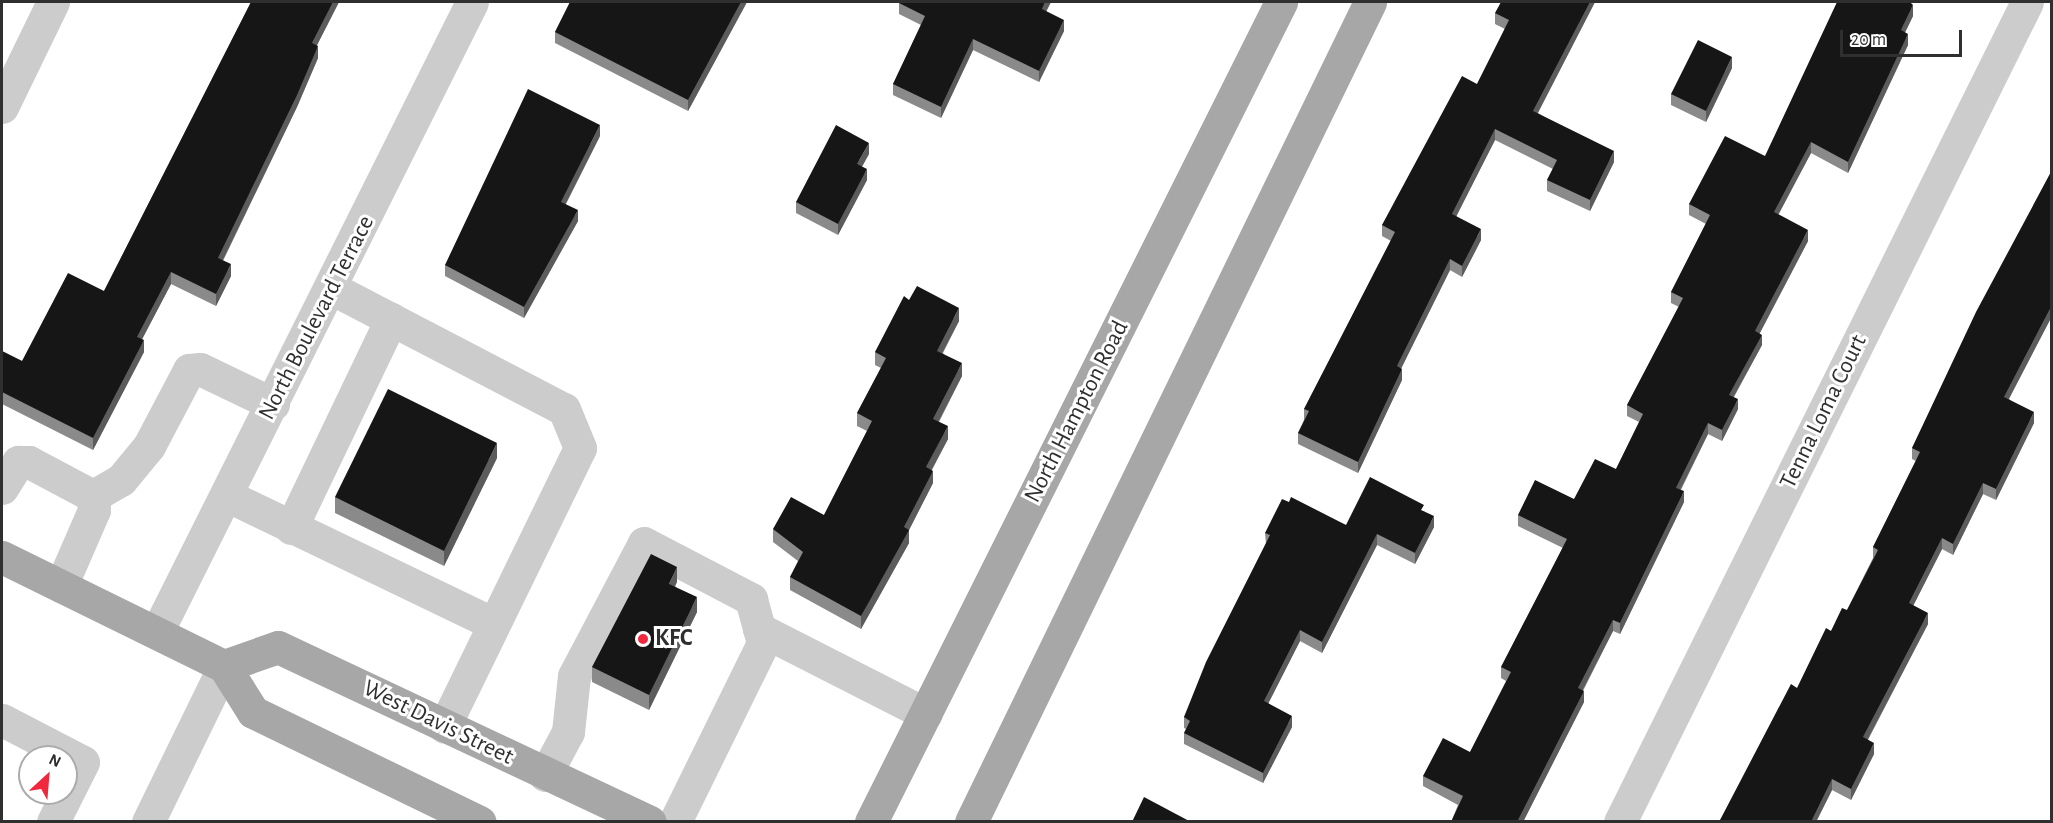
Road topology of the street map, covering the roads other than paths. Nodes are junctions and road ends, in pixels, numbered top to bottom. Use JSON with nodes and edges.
{"nodes":[{"id":1,"x":52,"y":2,"type":"edge"},
{"id":2,"x":472,"y":2,"type":"edge"},
{"id":3,"x":1281,"y":2,"type":"edge"},
{"id":4,"x":1370,"y":2,"type":"edge"},
{"id":5,"x":2027,"y":2,"type":"edge"},
{"id":6,"x":2,"y":107,"type":"edge"},
{"id":7,"x":333,"y":289,"type":"junction"},
{"id":8,"x":391,"y":319,"type":"junction"},
{"id":9,"x":273,"y":404,"type":"junction"},
{"id":10,"x":2,"y":488,"type":"edge"},
{"id":11,"x":93,"y":496,"type":"junction"},
{"id":12,"x":228,"y":496,"type":"junction"},
{"id":13,"x":291,"y":528,"type":"junction"},
{"id":14,"x":2,"y":557,"type":"edge"},
{"id":15,"x":61,"y":586,"type":"junction"},
{"id":16,"x":494,"y":624,"type":"junction"},
{"id":17,"x":759,"y":629,"type":"junction"},
{"id":18,"x":157,"y":632,"type":"junction"},
{"id":19,"x":224,"y":666,"type":"junction"},
{"id":20,"x":927,"y":714,"type":"junction"},
{"id":21,"x":2,"y":720,"type":"edge"},
{"id":22,"x":444,"y":727,"type":"junction"},
{"id":23,"x":545,"y":775,"type":"junction"},
{"id":24,"x":53,"y":822,"type":"edge"},
{"id":25,"x":148,"y":822,"type":"edge"},
{"id":26,"x":480,"y":822,"type":"edge"},
{"id":27,"x":650,"y":822,"type":"edge"},
{"id":28,"x":675,"y":822,"type":"edge"},
{"id":29,"x":871,"y":822,"type":"edge"},
{"id":30,"x":971,"y":822,"type":"edge"},
{"id":31,"x":1620,"y":822,"type":"edge"}],
"edges":[{"from":1,"to":6,"type":"street"},
{"from":2,"to":7,"type":"street","name":"North Boulevard Terrace"},
{"from":3,"to":20,"type":"main road","name":"North Hampton Road"},
{"from":4,"to":30,"type":"main road"},
{"from":5,"to":31,"type":"street","name":"Tenna Loma Court"},
{"from":7,"to":8,"type":"street"},
{"from":7,"to":9,"type":"street","name":"North Boulevard Terrace"},
{"from":8,"to":13,"type":"street"},
{"from":8,"to":16,"type":"street"},
{"from":9,"to":11,"type":"street"},
{"from":9,"to":12,"type":"street","name":"North Boulevard Terrace"},
{"from":10,"to":11,"type":"street"},
{"from":11,"to":15,"type":"street"},
{"from":12,"to":13,"type":"street"},
{"from":12,"to":18,"type":"street","name":"North Boulevard Terrace"},
{"from":13,"to":16,"type":"street"},
{"from":14,"to":15,"type":"main road"},
{"from":15,"to":18,"type":"main road"},
{"from":16,"to":22,"type":"street"},
{"from":17,"to":20,"type":"street"},
{"from":17,"to":23,"type":"street"},
{"from":17,"to":28,"type":"street"},
{"from":18,"to":19,"type":"main road"},
{"from":19,"to":22,"type":"main road","name":"West Davis Street"},
{"from":19,"to":25,"type":"street"},
{"from":19,"to":26,"type":"main road"},
{"from":20,"to":29,"type":"main road","name":"North Hampton Road"},
{"from":21,"to":24,"type":"street"},
{"from":22,"to":23,"type":"main road","name":"West Davis Street"},
{"from":23,"to":27,"type":"main road","name":"West Davis Street"}]}
